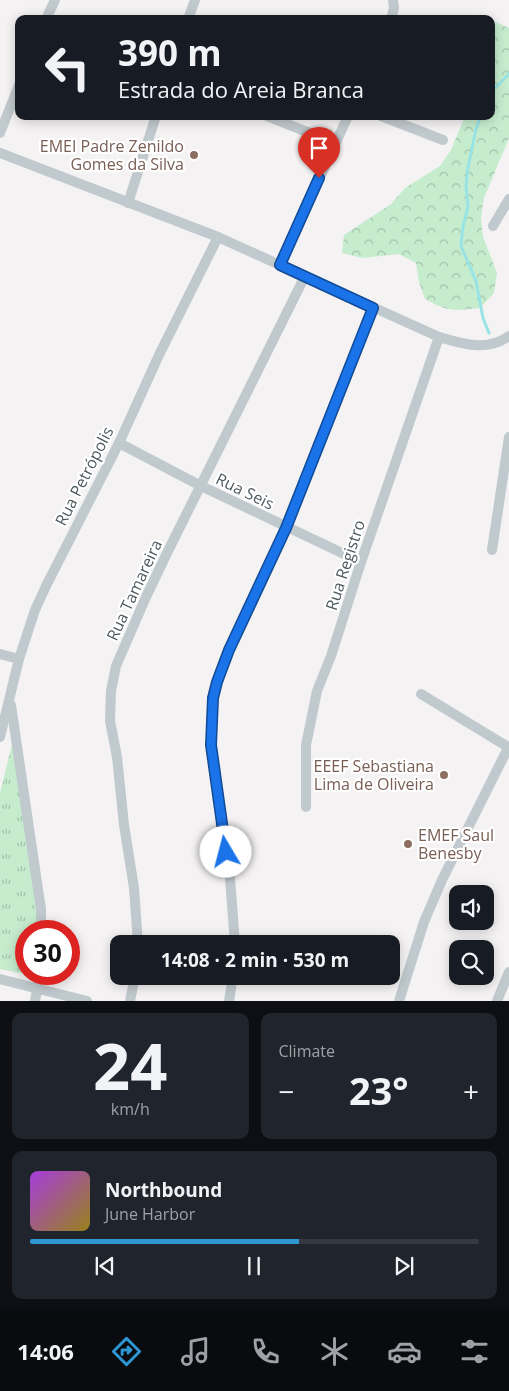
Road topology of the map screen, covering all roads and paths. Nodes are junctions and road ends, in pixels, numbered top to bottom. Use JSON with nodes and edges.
{"nodes":[{"id":1,"x":55,"y":0,"type":"edge"},
{"id":2,"x":195,"y":0,"type":"edge"},
{"id":3,"x":394,"y":0,"type":"edge"},
{"id":4,"x":48,"y":15,"type":"edge"},
{"id":5,"x":189,"y":15,"type":"edge"},
{"id":6,"x":392,"y":15,"type":"edge"},
{"id":7,"x":15,"y":95,"type":"edge"},
{"id":8,"x":155,"y":120,"type":"edge"},
{"id":9,"x":277,"y":120,"type":"edge"},
{"id":10,"x":346,"y":120,"type":"edge"},
{"id":11,"x":390,"y":120,"type":"edge"},
{"id":12,"x":0,"y":133,"type":"edge"},
{"id":13,"x":443,"y":140,"type":"dead end"},
{"id":14,"x":335,"y":143,"type":"junction"},
{"id":15,"x":0,"y":152,"type":"edge"},
{"id":16,"x":509,"y":199,"type":"edge"},
{"id":17,"x":128,"y":203,"type":"junction"},
{"id":18,"x":493,"y":226,"type":"dead end"},
{"id":19,"x":218,"y":237,"type":"junction"},
{"id":20,"x":280,"y":265,"type":"junction"},
{"id":21,"x":305,"y":276,"type":"junction"},
{"id":22,"x":373,"y":308,"type":"junction"},
{"id":23,"x":509,"y":336,"type":"edge"},
{"id":24,"x":439,"y":337,"type":"junction"},
{"id":25,"x":509,"y":437,"type":"edge"},
{"id":26,"x":119,"y":443,"type":"junction"},
{"id":27,"x":201,"y":486,"type":"junction"},
{"id":28,"x":286,"y":528,"type":"junction"},
{"id":29,"x":492,"y":550,"type":"dead end"},
{"id":30,"x":361,"y":562,"type":"junction"},
{"id":31,"x":0,"y":654,"type":"edge"},
{"id":32,"x":19,"y":660,"type":"junction"},
{"id":33,"x":421,"y":694,"type":"dead end"},
{"id":34,"x":10,"y":696,"type":"junction"},
{"id":35,"x":0,"y":737,"type":"edge"},
{"id":36,"x":509,"y":746,"type":"edge"},
{"id":37,"x":306,"y":807,"type":"dead end"},
{"id":38,"x":42,"y":920,"type":"edge"},
{"id":39,"x":137,"y":935,"type":"edge"},
{"id":40,"x":234,"y":935,"type":"edge"},
{"id":41,"x":509,"y":972,"type":"edge"},
{"id":42,"x":0,"y":980,"type":"edge"},
{"id":43,"x":38,"y":985,"type":"edge"},
{"id":44,"x":133,"y":985,"type":"edge"},
{"id":45,"x":232,"y":985,"type":"edge"},
{"id":46,"x":38,"y":988,"type":"junction"},
{"id":47,"x":35,"y":1001,"type":"edge"},
{"id":48,"x":87,"y":1001,"type":"edge"},
{"id":49,"x":130,"y":1001,"type":"edge"},
{"id":50,"x":229,"y":1001,"type":"edge"},
{"id":51,"x":399,"y":1001,"type":"edge"},
{"id":52,"x":497,"y":1001,"type":"edge"}],
"edges":[{"from":1,"to":4,"type":"street"},
{"from":2,"to":5,"type":"street"},
{"from":3,"to":6,"type":"street"},
{"from":7,"to":12,"type":"street"},
{"from":8,"to":17,"type":"street"},
{"from":9,"to":14,"type":"street"},
{"from":10,"to":14,"type":"street"},
{"from":11,"to":13,"type":"street"},
{"from":14,"to":20,"type":"street"},
{"from":15,"to":17,"type":"street"},
{"from":16,"to":18,"type":"street"},
{"from":17,"to":19,"type":"street"},
{"from":19,"to":20,"type":"street"},
{"from":19,"to":26,"type":"street","name":"Rua Petrópolis"},
{"from":20,"to":21,"type":"street"},
{"from":21,"to":22,"type":"street"},
{"from":21,"to":27,"type":"street","name":"Rua Tamareira"},
{"from":22,"to":24,"type":"street"},
{"from":22,"to":28,"type":"street"},
{"from":23,"to":24,"type":"street"},
{"from":24,"to":30,"type":"street","name":"Rua Registro"},
{"from":25,"to":29,"type":"street"},
{"from":26,"to":27,"type":"street","name":"Rua Seis"},
{"from":26,"to":32,"type":"street","name":"Rua Petrópolis"},
{"from":27,"to":28,"type":"street","name":"Rua Seis"},
{"from":27,"to":39,"type":"street","name":"Rua Tamareira"},
{"from":28,"to":30,"type":"street","name":"Rua Seis"},
{"from":28,"to":40,"type":"street"},
{"from":30,"to":37,"type":"street","name":"Rua Registro"},
{"from":31,"to":32,"type":"street"},
{"from":32,"to":34,"type":"street","name":"Rua Petrópolis"},
{"from":33,"to":36,"type":"street"},
{"from":34,"to":35,"type":"street","name":"Rua Petrópolis"},
{"from":34,"to":38,"type":"street"},
{"from":36,"to":51,"type":"street"},
{"from":41,"to":52,"type":"street"},
{"from":42,"to":46,"type":"street"},
{"from":43,"to":46,"type":"street"},
{"from":44,"to":49,"type":"street"},
{"from":45,"to":50,"type":"street"},
{"from":46,"to":47,"type":"street"},
{"from":46,"to":48,"type":"street"}]}
